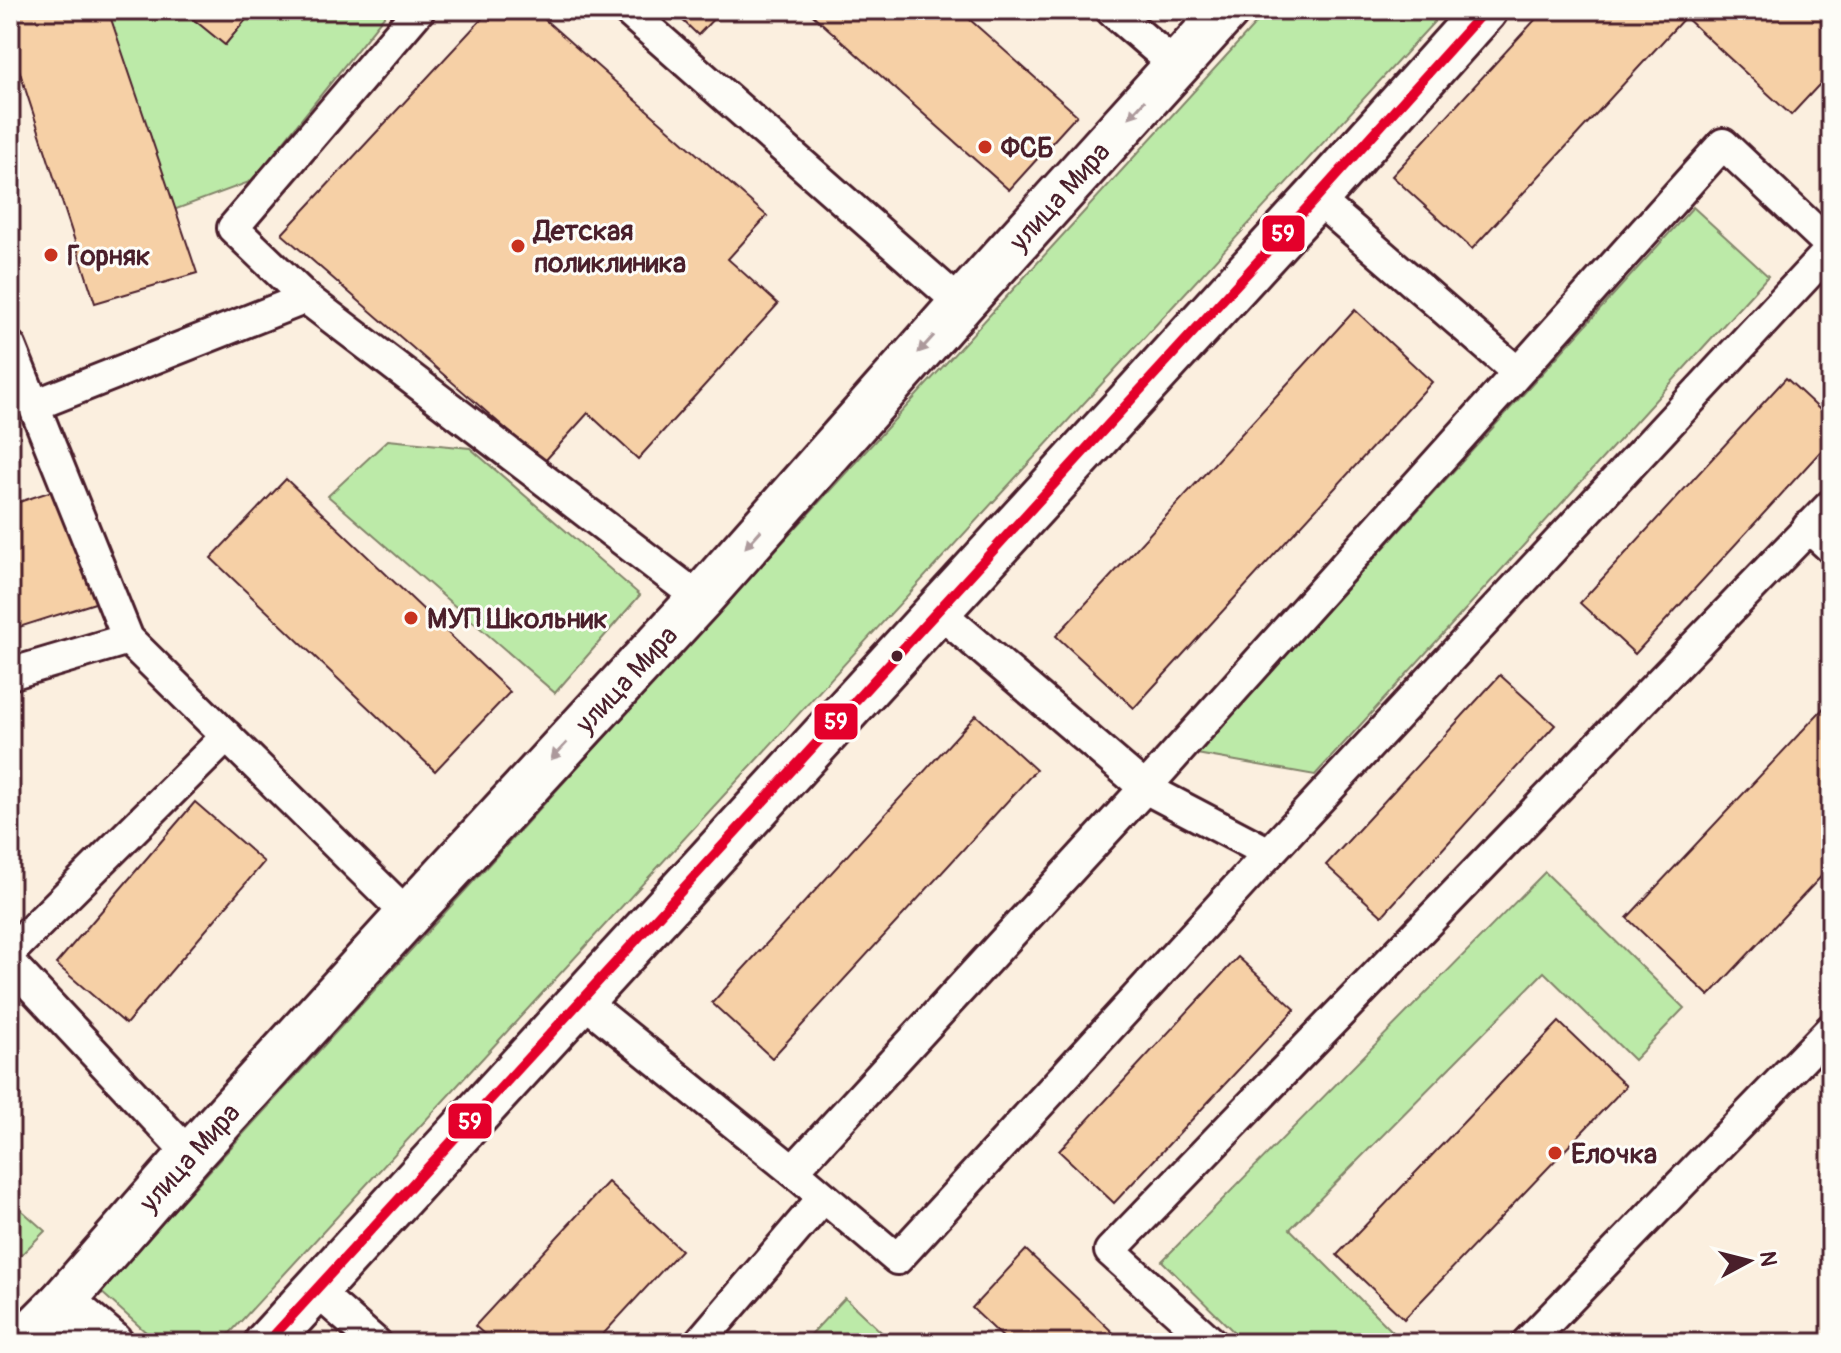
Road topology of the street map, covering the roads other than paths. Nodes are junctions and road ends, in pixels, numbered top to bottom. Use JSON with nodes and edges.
{"nodes":[{"id":1,"x":419,"y":10,"type":"edge"},
{"id":2,"x":627,"y":10,"type":"edge"},
{"id":3,"x":1111,"y":10,"type":"edge"},
{"id":4,"x":1227,"y":10,"type":"edge"},
{"id":5,"x":1485,"y":10,"type":"edge"},
{"id":6,"x":1176,"y":66,"type":"junction"},
{"id":7,"x":1316,"y":198,"type":"junction"},
{"id":8,"x":1831,"y":248,"type":"edge"},
{"id":9,"x":306,"y":298,"type":"junction"},
{"id":10,"x":961,"y":304,"type":"junction"},
{"id":11,"x":10,"y":346,"type":"edge"},
{"id":12,"x":1517,"y":372,"type":"junction"},
{"id":13,"x":35,"y":405,"type":"junction"},
{"id":14,"x":1831,"y":505,"type":"edge"},
{"id":15,"x":1808,"y":527,"type":"junction"},
{"id":16,"x":1831,"y":548,"type":"edge"},
{"id":17,"x":700,"y":599,"type":"junction"},
{"id":18,"x":938,"y":611,"type":"junction"},
{"id":19,"x":128,"y":639,"type":"junction"},
{"id":20,"x":10,"y":674,"type":"edge"},
{"id":21,"x":227,"y":736,"type":"junction"},
{"id":22,"x":1145,"y":788,"type":"junction"},
{"id":23,"x":1269,"y":853,"type":"junction"},
{"id":24,"x":408,"y":915,"type":"junction"},
{"id":25,"x":10,"y":952,"type":"edge"},
{"id":26,"x":10,"y":963,"type":"edge"},
{"id":27,"x":582,"y":1000,"type":"junction"},
{"id":28,"x":1831,"y":1029,"type":"edge"},
{"id":29,"x":190,"y":1155,"type":"junction"},
{"id":30,"x":793,"y":1171,"type":"junction"},
{"id":31,"x":823,"y":1198,"type":"junction"},
{"id":32,"x":315,"y":1290,"type":"junction"},
{"id":33,"x":62,"y":1302,"type":"junction"},
{"id":34,"x":21,"y":1343,"type":"edge"},
{"id":35,"x":110,"y":1343,"type":"edge"},
{"id":36,"x":267,"y":1343,"type":"edge"},
{"id":37,"x":376,"y":1343,"type":"edge"},
{"id":38,"x":699,"y":1343,"type":"edge"},
{"id":39,"x":1212,"y":1343,"type":"edge"},
{"id":40,"x":1527,"y":1343,"type":"edge"}],
"edges":[{"from":1,"to":9,"type":"lane"},
{"from":2,"to":10,"type":"lane"},
{"from":3,"to":6,"type":"lane"},
{"from":4,"to":6,"type":"main road","name":"улица Мира"},
{"from":5,"to":7,"type":"main road"},
{"from":6,"to":10,"type":"main road","name":"улица Мира","one_way":true},
{"from":7,"to":12,"type":"lane"},
{"from":7,"to":18,"type":"main road"},
{"from":8,"to":12,"type":"lane"},
{"from":8,"to":23,"type":"lane"},
{"from":9,"to":13,"type":"lane"},
{"from":9,"to":17,"type":"lane"},
{"from":10,"to":17,"type":"main road","name":"улица Мира","one_way":true},
{"from":11,"to":13,"type":"lane"},
{"from":12,"to":22,"type":"lane"},
{"from":13,"to":19,"type":"lane"},
{"from":14,"to":15,"type":"lane"},
{"from":15,"to":16,"type":"lane"},
{"from":15,"to":39,"type":"lane"},
{"from":17,"to":24,"type":"main road","name":"улица Мира","one_way":true},
{"from":18,"to":22,"type":"lane"},
{"from":18,"to":27,"type":"main road"},
{"from":19,"to":20,"type":"lane"},
{"from":19,"to":21,"type":"lane"},
{"from":21,"to":24,"type":"lane"},
{"from":21,"to":25,"type":"lane"},
{"from":22,"to":23,"type":"lane"},
{"from":22,"to":30,"type":"lane"},
{"from":23,"to":31,"type":"lane"},
{"from":24,"to":29,"type":"main road","name":"улица Мира"},
{"from":26,"to":29,"type":"lane"},
{"from":27,"to":30,"type":"lane"},
{"from":27,"to":32,"type":"main road"},
{"from":28,"to":40,"type":"lane"},
{"from":29,"to":33,"type":"main road","name":"улица Мира"},
{"from":30,"to":31,"type":"lane"},
{"from":31,"to":38,"type":"lane"},
{"from":32,"to":36,"type":"main road"},
{"from":32,"to":37,"type":"lane"},
{"from":33,"to":34,"type":"main road","name":"улица Мира"},
{"from":33,"to":35,"type":"main road"}]}
